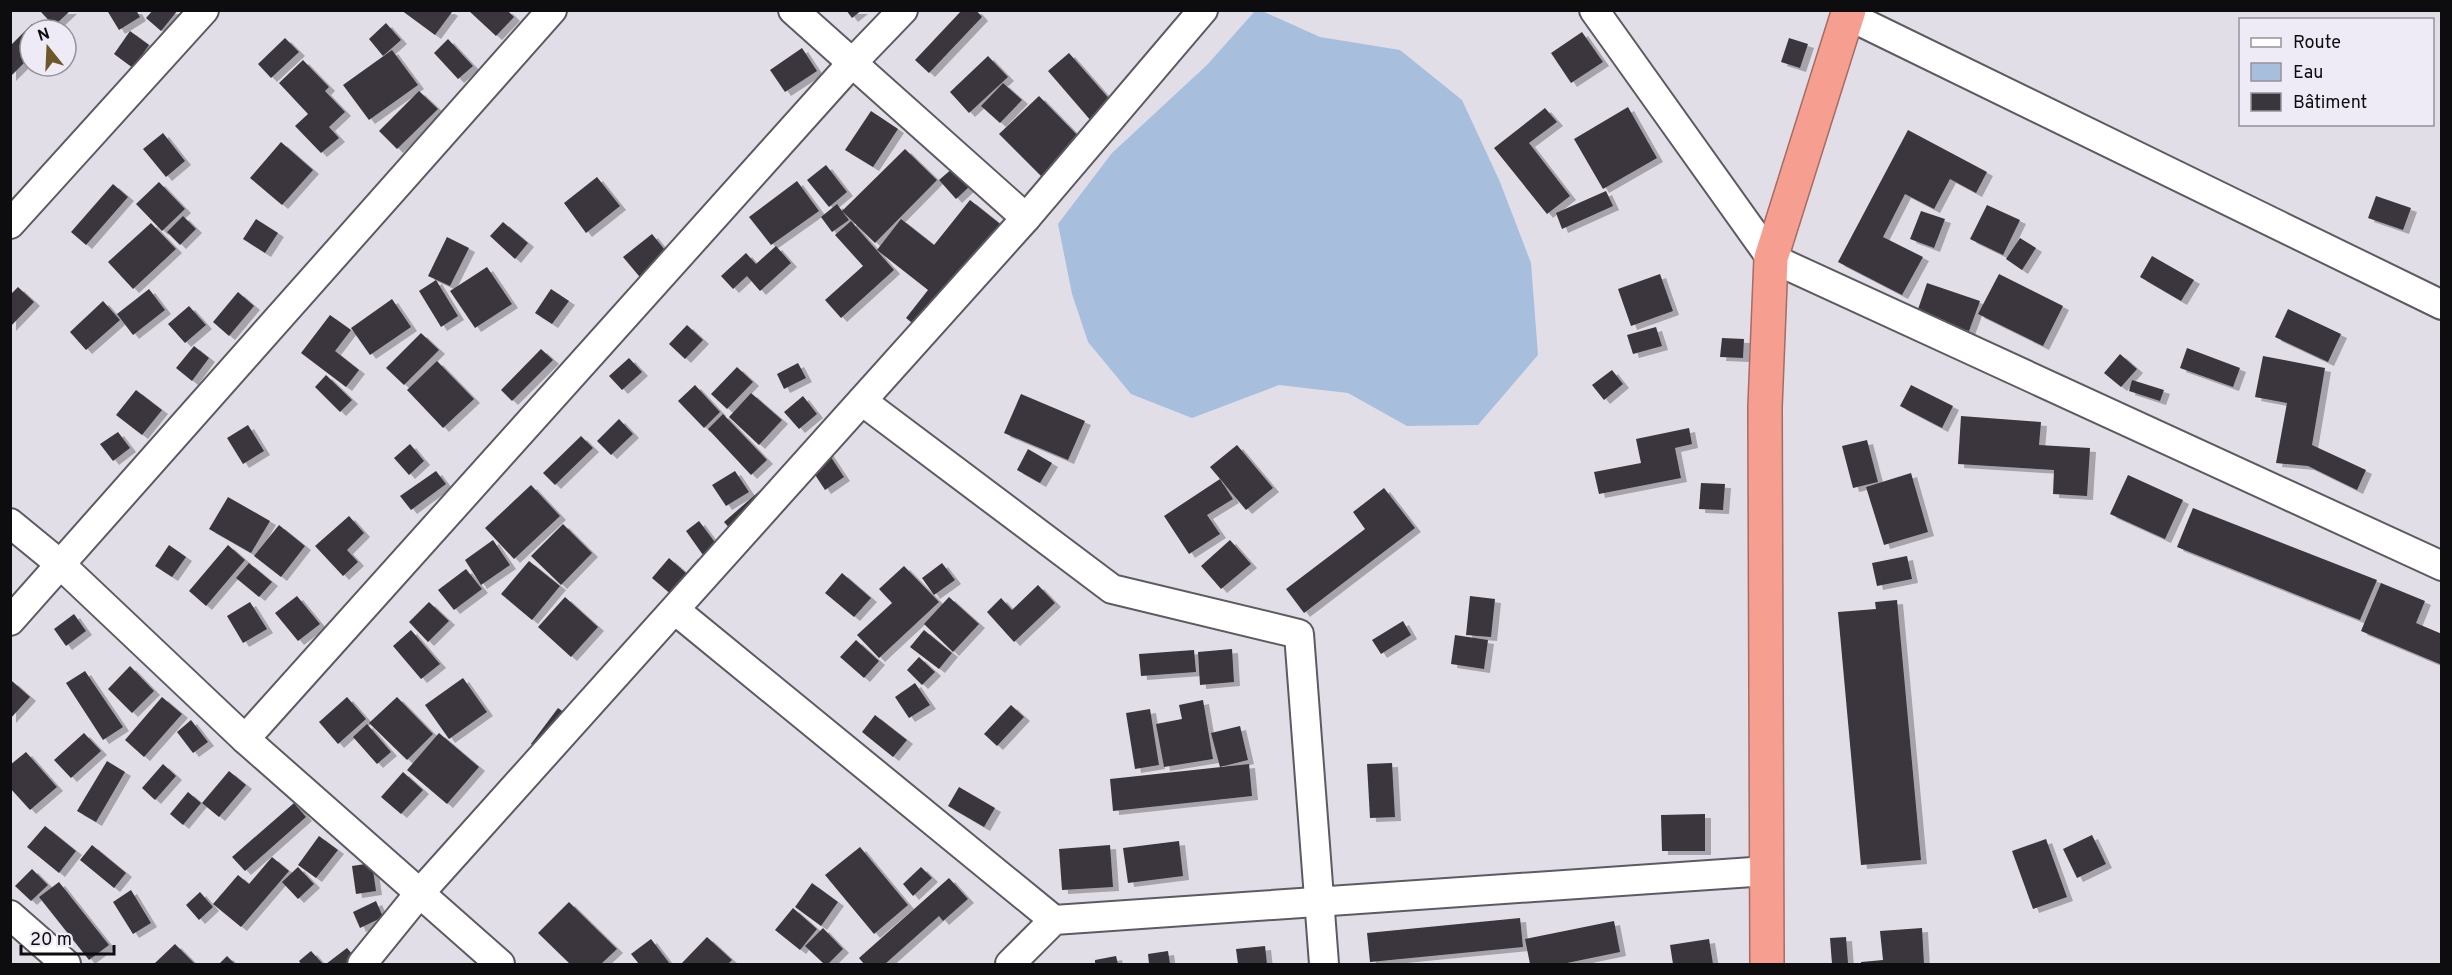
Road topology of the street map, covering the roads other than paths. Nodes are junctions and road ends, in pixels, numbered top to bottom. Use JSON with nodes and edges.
{"nodes":[{"id":1,"x":204,"y":10,"type":"edge"},
{"id":2,"x":552,"y":10,"type":"edge"},
{"id":3,"x":793,"y":10,"type":"edge"},
{"id":4,"x":903,"y":10,"type":"edge"},
{"id":5,"x":1203,"y":10,"type":"edge"},
{"id":6,"x":1594,"y":10,"type":"edge"},
{"id":7,"x":1848,"y":13,"type":"edge"},
{"id":8,"x":852,"y":63,"type":"junction"},
{"id":9,"x":1026,"y":218,"type":"junction"},
{"id":10,"x":10,"y":224,"type":"edge"},
{"id":11,"x":1771,"y":258,"type":"junction"},
{"id":12,"x":2442,"y":305,"type":"edge"},
{"id":13,"x":862,"y":401,"type":"junction"},
{"id":14,"x":10,"y":523,"type":"edge"},
{"id":15,"x":60,"y":564,"type":"junction"},
{"id":16,"x":2442,"y":566,"type":"edge"},
{"id":17,"x":675,"y":610,"type":"junction"},
{"id":18,"x":10,"y":621,"type":"edge"},
{"id":19,"x":245,"y":740,"type":"junction"},
{"id":20,"x":1767,"y":871,"type":"junction"},
{"id":21,"x":418,"y":895,"type":"junction"},
{"id":22,"x":1319,"y":902,"type":"junction"},
{"id":23,"x":10,"y":915,"type":"edge"},
{"id":24,"x":1054,"y":920,"type":"junction"},
{"id":25,"x":66,"y":964,"type":"edge"},
{"id":26,"x":362,"y":964,"type":"edge"},
{"id":27,"x":500,"y":964,"type":"edge"},
{"id":28,"x":1010,"y":964,"type":"edge"},
{"id":29,"x":1324,"y":964,"type":"edge"},
{"id":30,"x":1767,"y":964,"type":"edge"}],
"edges":[{"from":1,"to":10,"type":"street"},
{"from":2,"to":15,"type":"street"},
{"from":3,"to":8,"type":"street"},
{"from":4,"to":8,"type":"street"},
{"from":5,"to":9,"type":"street"},
{"from":6,"to":11,"type":"street"},
{"from":7,"to":11,"type":"highway"},
{"from":7,"to":12,"type":"street"},
{"from":8,"to":9,"type":"street"},
{"from":8,"to":19,"type":"street"},
{"from":9,"to":13,"type":"street"},
{"from":11,"to":16,"type":"street"},
{"from":11,"to":20,"type":"highway"},
{"from":13,"to":17,"type":"street"},
{"from":13,"to":22,"type":"street"},
{"from":14,"to":15,"type":"street"},
{"from":15,"to":18,"type":"street"},
{"from":15,"to":19,"type":"street"},
{"from":17,"to":21,"type":"street"},
{"from":17,"to":24,"type":"street"},
{"from":19,"to":21,"type":"street"},
{"from":20,"to":22,"type":"street"},
{"from":20,"to":30,"type":"highway"},
{"from":21,"to":26,"type":"street"},
{"from":21,"to":27,"type":"street"},
{"from":22,"to":24,"type":"street"},
{"from":22,"to":29,"type":"street"},
{"from":23,"to":25,"type":"street"},
{"from":24,"to":28,"type":"street"}]}
